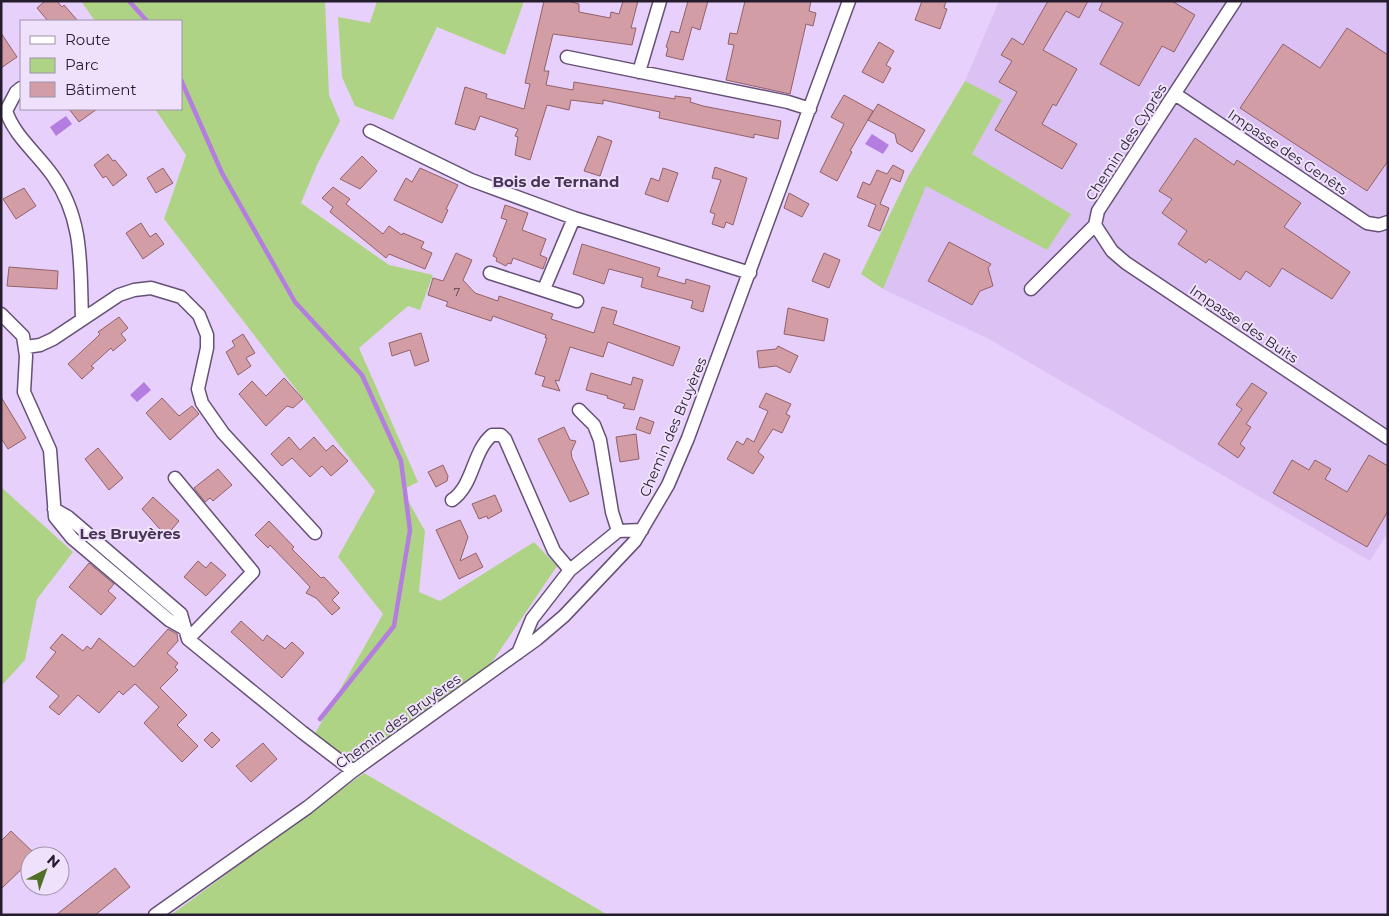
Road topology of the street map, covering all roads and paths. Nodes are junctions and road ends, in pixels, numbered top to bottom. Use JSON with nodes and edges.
{"nodes":[{"id":1,"x":660,"y":1,"type":"edge"},
{"id":2,"x":849,"y":1,"type":"edge"},
{"id":3,"x":1236,"y":1,"type":"edge"},
{"id":4,"x":567,"y":57,"type":"dead end"},
{"id":5,"x":640,"y":72,"type":"junction"},
{"id":6,"x":20,"y":89,"type":"edge"},
{"id":7,"x":1175,"y":94,"type":"junction"},
{"id":8,"x":810,"y":109,"type":"junction"},
{"id":9,"x":370,"y":131,"type":"dead end"},
{"id":10,"x":574,"y":218,"type":"junction"},
{"id":11,"x":1388,"y":222,"type":"edge"},
{"id":12,"x":1095,"y":225,"type":"junction"},
{"id":13,"x":490,"y":273,"type":"dead end"},
{"id":14,"x":750,"y":273,"type":"junction"},
{"id":15,"x":544,"y":289,"type":"junction"},
{"id":16,"x":1031,"y":289,"type":"dead end"},
{"id":17,"x":577,"y":301,"type":"dead end"},
{"id":18,"x":1,"y":314,"type":"edge"},
{"id":19,"x":82,"y":318,"type":"junction"},
{"id":20,"x":26,"y":347,"type":"junction"},
{"id":21,"x":579,"y":410,"type":"dead end"},
{"id":22,"x":1388,"y":438,"type":"edge"},
{"id":23,"x":175,"y":478,"type":"dead end"},
{"id":24,"x":452,"y":500,"type":"dead end"},
{"id":25,"x":642,"y":530,"type":"junction"},
{"id":26,"x":618,"y":531,"type":"junction"},
{"id":27,"x":315,"y":533,"type":"dead end"},
{"id":28,"x":570,"y":570,"type":"junction"},
{"id":29,"x":186,"y":634,"type":"junction"},
{"id":30,"x":518,"y":653,"type":"junction"},
{"id":31,"x":354,"y":771,"type":"junction"},
{"id":32,"x":155,"y":915,"type":"edge"}],
"edges":[{"from":1,"to":5,"type":"street"},
{"from":2,"to":8,"type":"street","name":"Chemin des Bruyères"},
{"from":3,"to":7,"type":"street","name":"Chemin des Cyprès"},
{"from":4,"to":5,"type":"street"},
{"from":5,"to":8,"type":"street"},
{"from":6,"to":19,"type":"street"},
{"from":7,"to":11,"type":"street","name":"Impasse des Genêts"},
{"from":7,"to":12,"type":"street","name":"Chemin des Cyprès"},
{"from":8,"to":14,"type":"street","name":"Chemin des Bruyères"},
{"from":9,"to":10,"type":"street"},
{"from":10,"to":14,"type":"street"},
{"from":10,"to":15,"type":"street"},
{"from":12,"to":16,"type":"street","name":"Chemin des Cyprès"},
{"from":12,"to":22,"type":"street","name":"Impasse des Buits"},
{"from":13,"to":15,"type":"street"},
{"from":14,"to":25,"type":"street","name":"Chemin des Bruyères"},
{"from":15,"to":17,"type":"street"},
{"from":18,"to":20,"type":"street"},
{"from":19,"to":20,"type":"street"},
{"from":19,"to":27,"type":"street"},
{"from":20,"to":29,"type":"street"},
{"from":21,"to":26,"type":"street"},
{"from":23,"to":29,"type":"street"},
{"from":24,"to":28,"type":"street"},
{"from":25,"to":26,"type":"street"},
{"from":25,"to":30,"type":"street","name":"Chemin des Bruyères"},
{"from":26,"to":28,"type":"street"},
{"from":28,"to":30,"type":"street"},
{"from":29,"to":31,"type":"street"},
{"from":30,"to":31,"type":"street","name":"Chemin des Bruyères"},
{"from":31,"to":32,"type":"street","name":"Chemin des Bruyères"}]}
